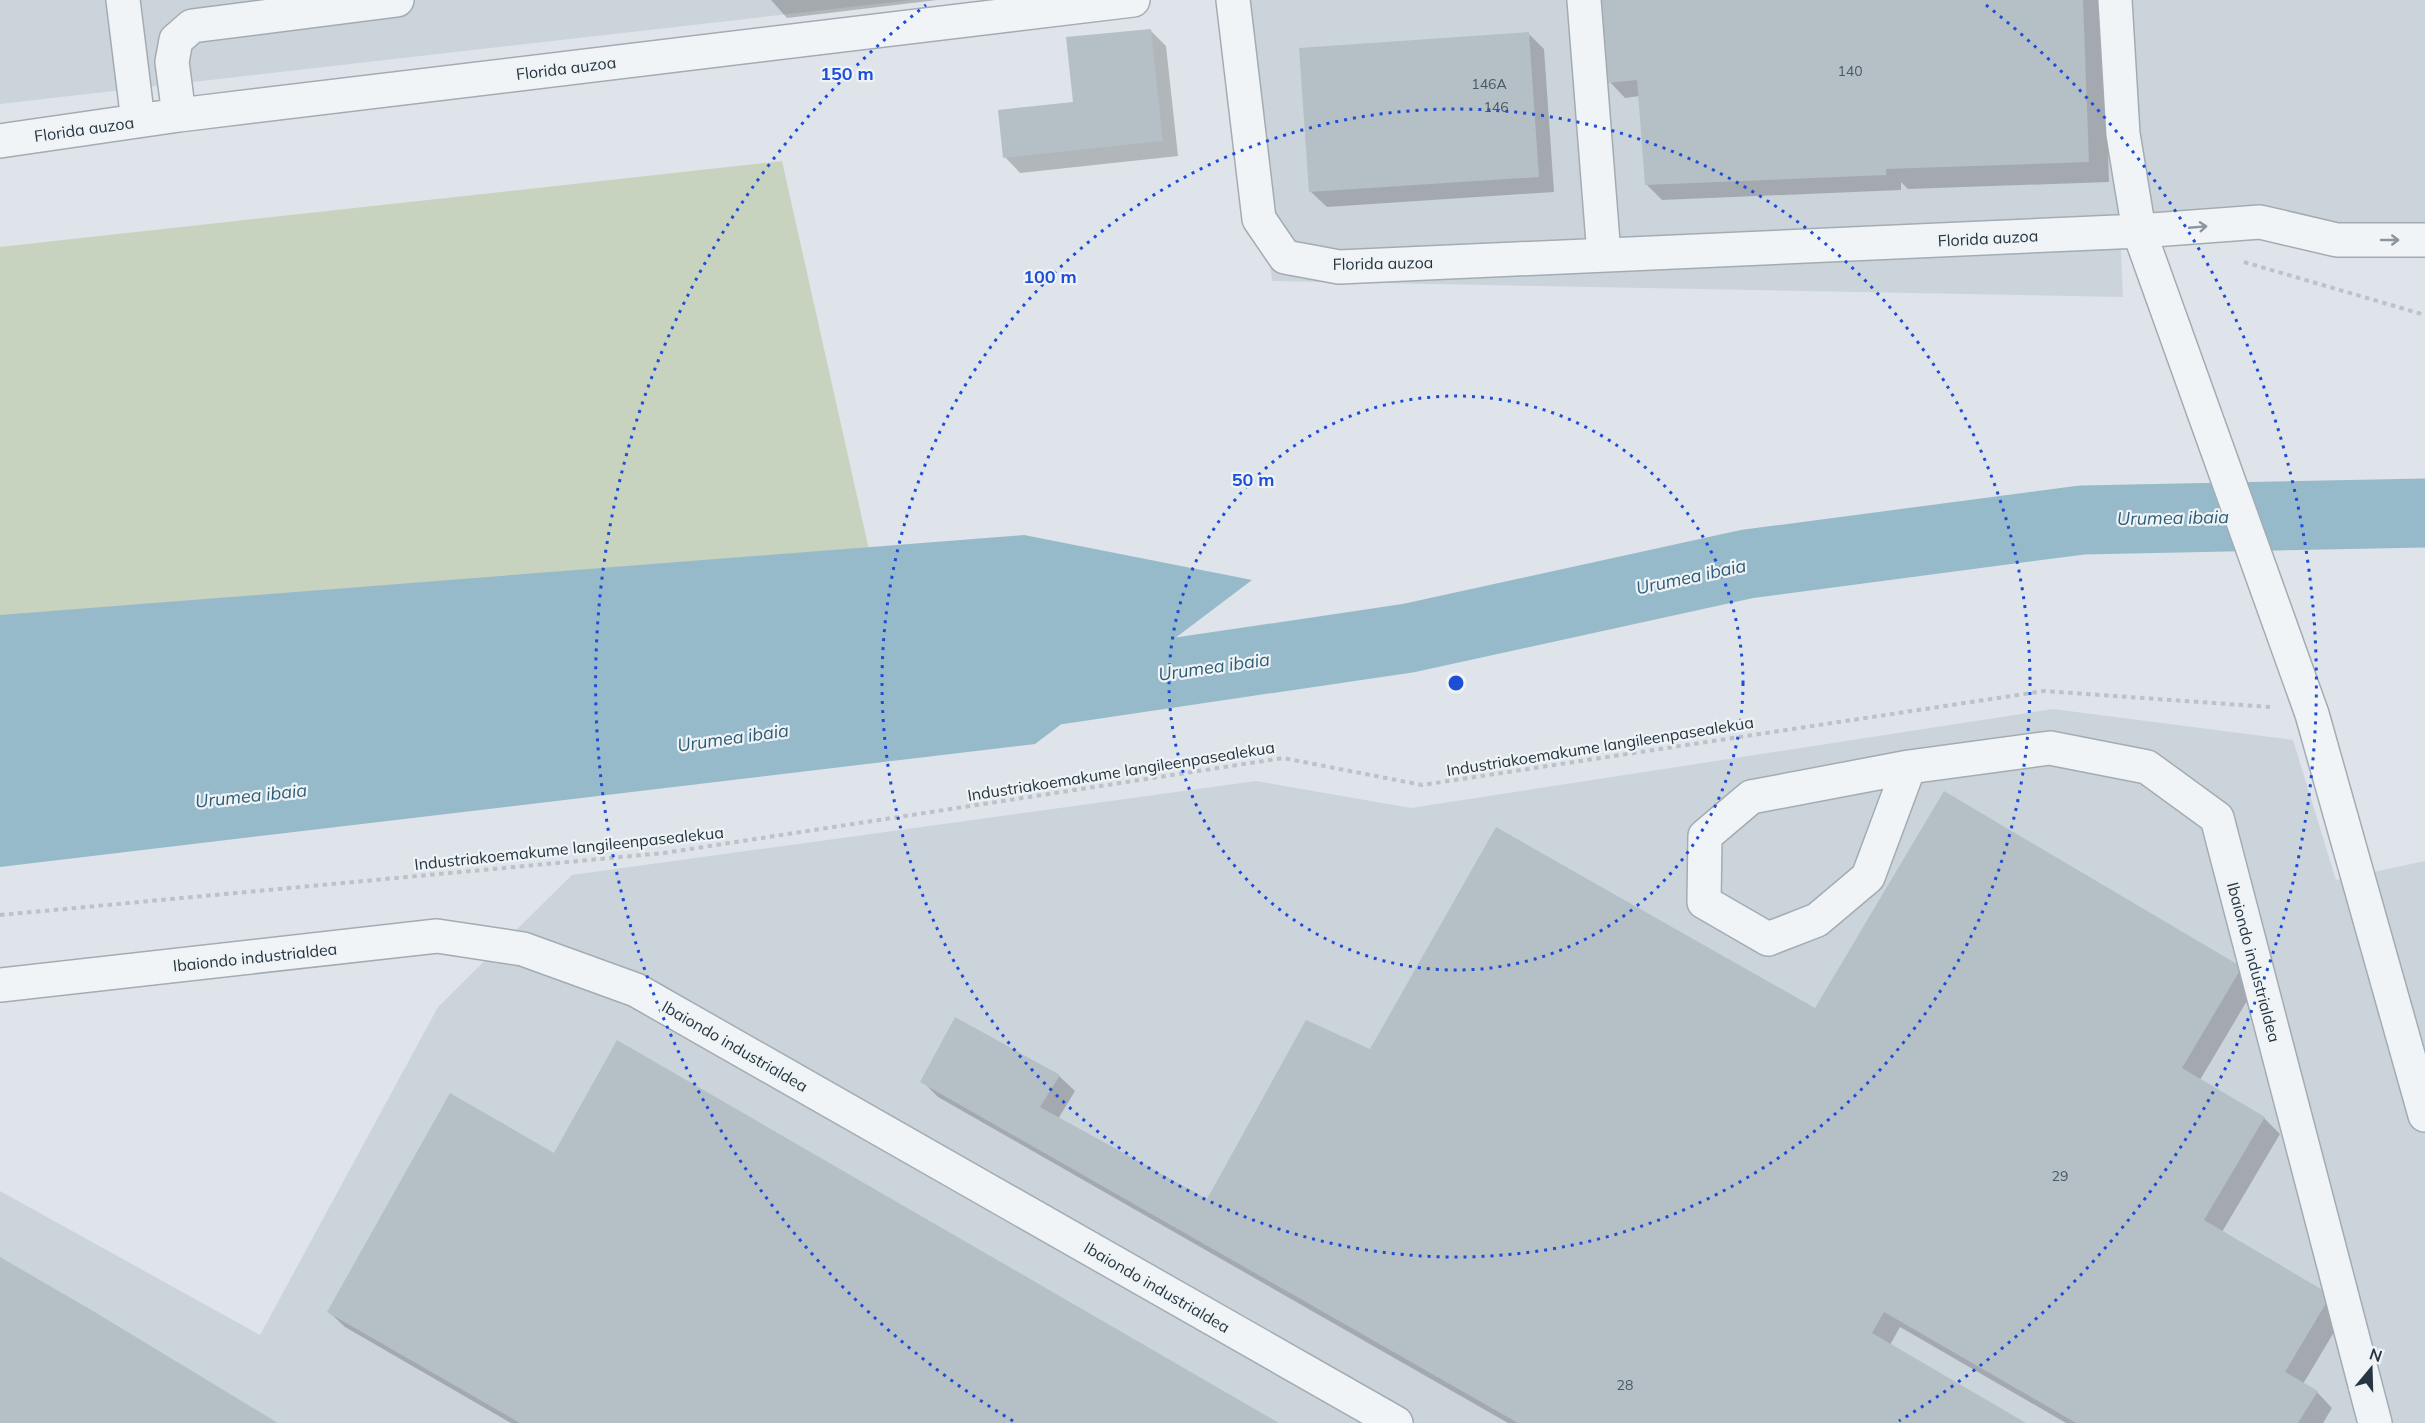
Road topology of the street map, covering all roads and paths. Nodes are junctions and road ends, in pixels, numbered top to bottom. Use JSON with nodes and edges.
{"nodes":[{"id":1,"x":123,"y":0,"type":"edge"},
{"id":2,"x":397,"y":0,"type":"edge"},
{"id":3,"x":1133,"y":0,"type":"edge"},
{"id":4,"x":1233,"y":0,"type":"edge"},
{"id":5,"x":1584,"y":0,"type":"edge"},
{"id":6,"x":2115,"y":0,"type":"edge"},
{"id":7,"x":179,"y":115,"type":"junction"},
{"id":8,"x":138,"y":121,"type":"junction"},
{"id":9,"x":0,"y":141,"type":"edge"},
{"id":10,"x":2139,"y":231,"type":"junction"},
{"id":11,"x":2425,"y":240,"type":"edge"},
{"id":12,"x":1604,"y":255,"type":"junction"},
{"id":13,"x":2242,"y":261,"type":"dead end"},
{"id":14,"x":2425,"y":315,"type":"edge"},
{"id":15,"x":2312,"y":714,"type":"junction"},
{"id":16,"x":1909,"y":767,"type":"junction"},
{"id":17,"x":0,"y":915,"type":"edge"},
{"id":18,"x":0,"y":985,"type":"edge"},
{"id":19,"x":2425,"y":1115,"type":"edge"},
{"id":20,"x":1396,"y":1423,"type":"edge"},
{"id":21,"x":2375,"y":1423,"type":"edge"}],
"edges":[{"from":1,"to":8,"type":"street"},
{"from":2,"to":7,"type":"street"},
{"from":3,"to":7,"type":"street","name":"Florida auzoa"},
{"from":4,"to":12,"type":"street","name":"Florida auzoa"},
{"from":5,"to":12,"type":"street"},
{"from":6,"to":10,"type":"street"},
{"from":7,"to":8,"type":"street","name":"Florida auzoa"},
{"from":8,"to":9,"type":"street","name":"Florida auzoa"},
{"from":10,"to":11,"type":"street","name":"Florida auzoa","one_way":true},
{"from":10,"to":12,"type":"street","name":"Florida auzoa"},
{"from":10,"to":15,"type":"street"},
{"from":13,"to":14,"type":"path"},
{"from":15,"to":17,"type":"path","name":"Industriakoemakume langileenpasealekua"},
{"from":15,"to":19,"type":"street"},
{"from":16,"to":16,"type":"street","name":"Ibaiondo industrialdea"},
{"from":16,"to":21,"type":"street","name":"Ibaiondo industrialdea"},
{"from":18,"to":20,"type":"street","name":"Ibaiondo industrialdea"}]}
